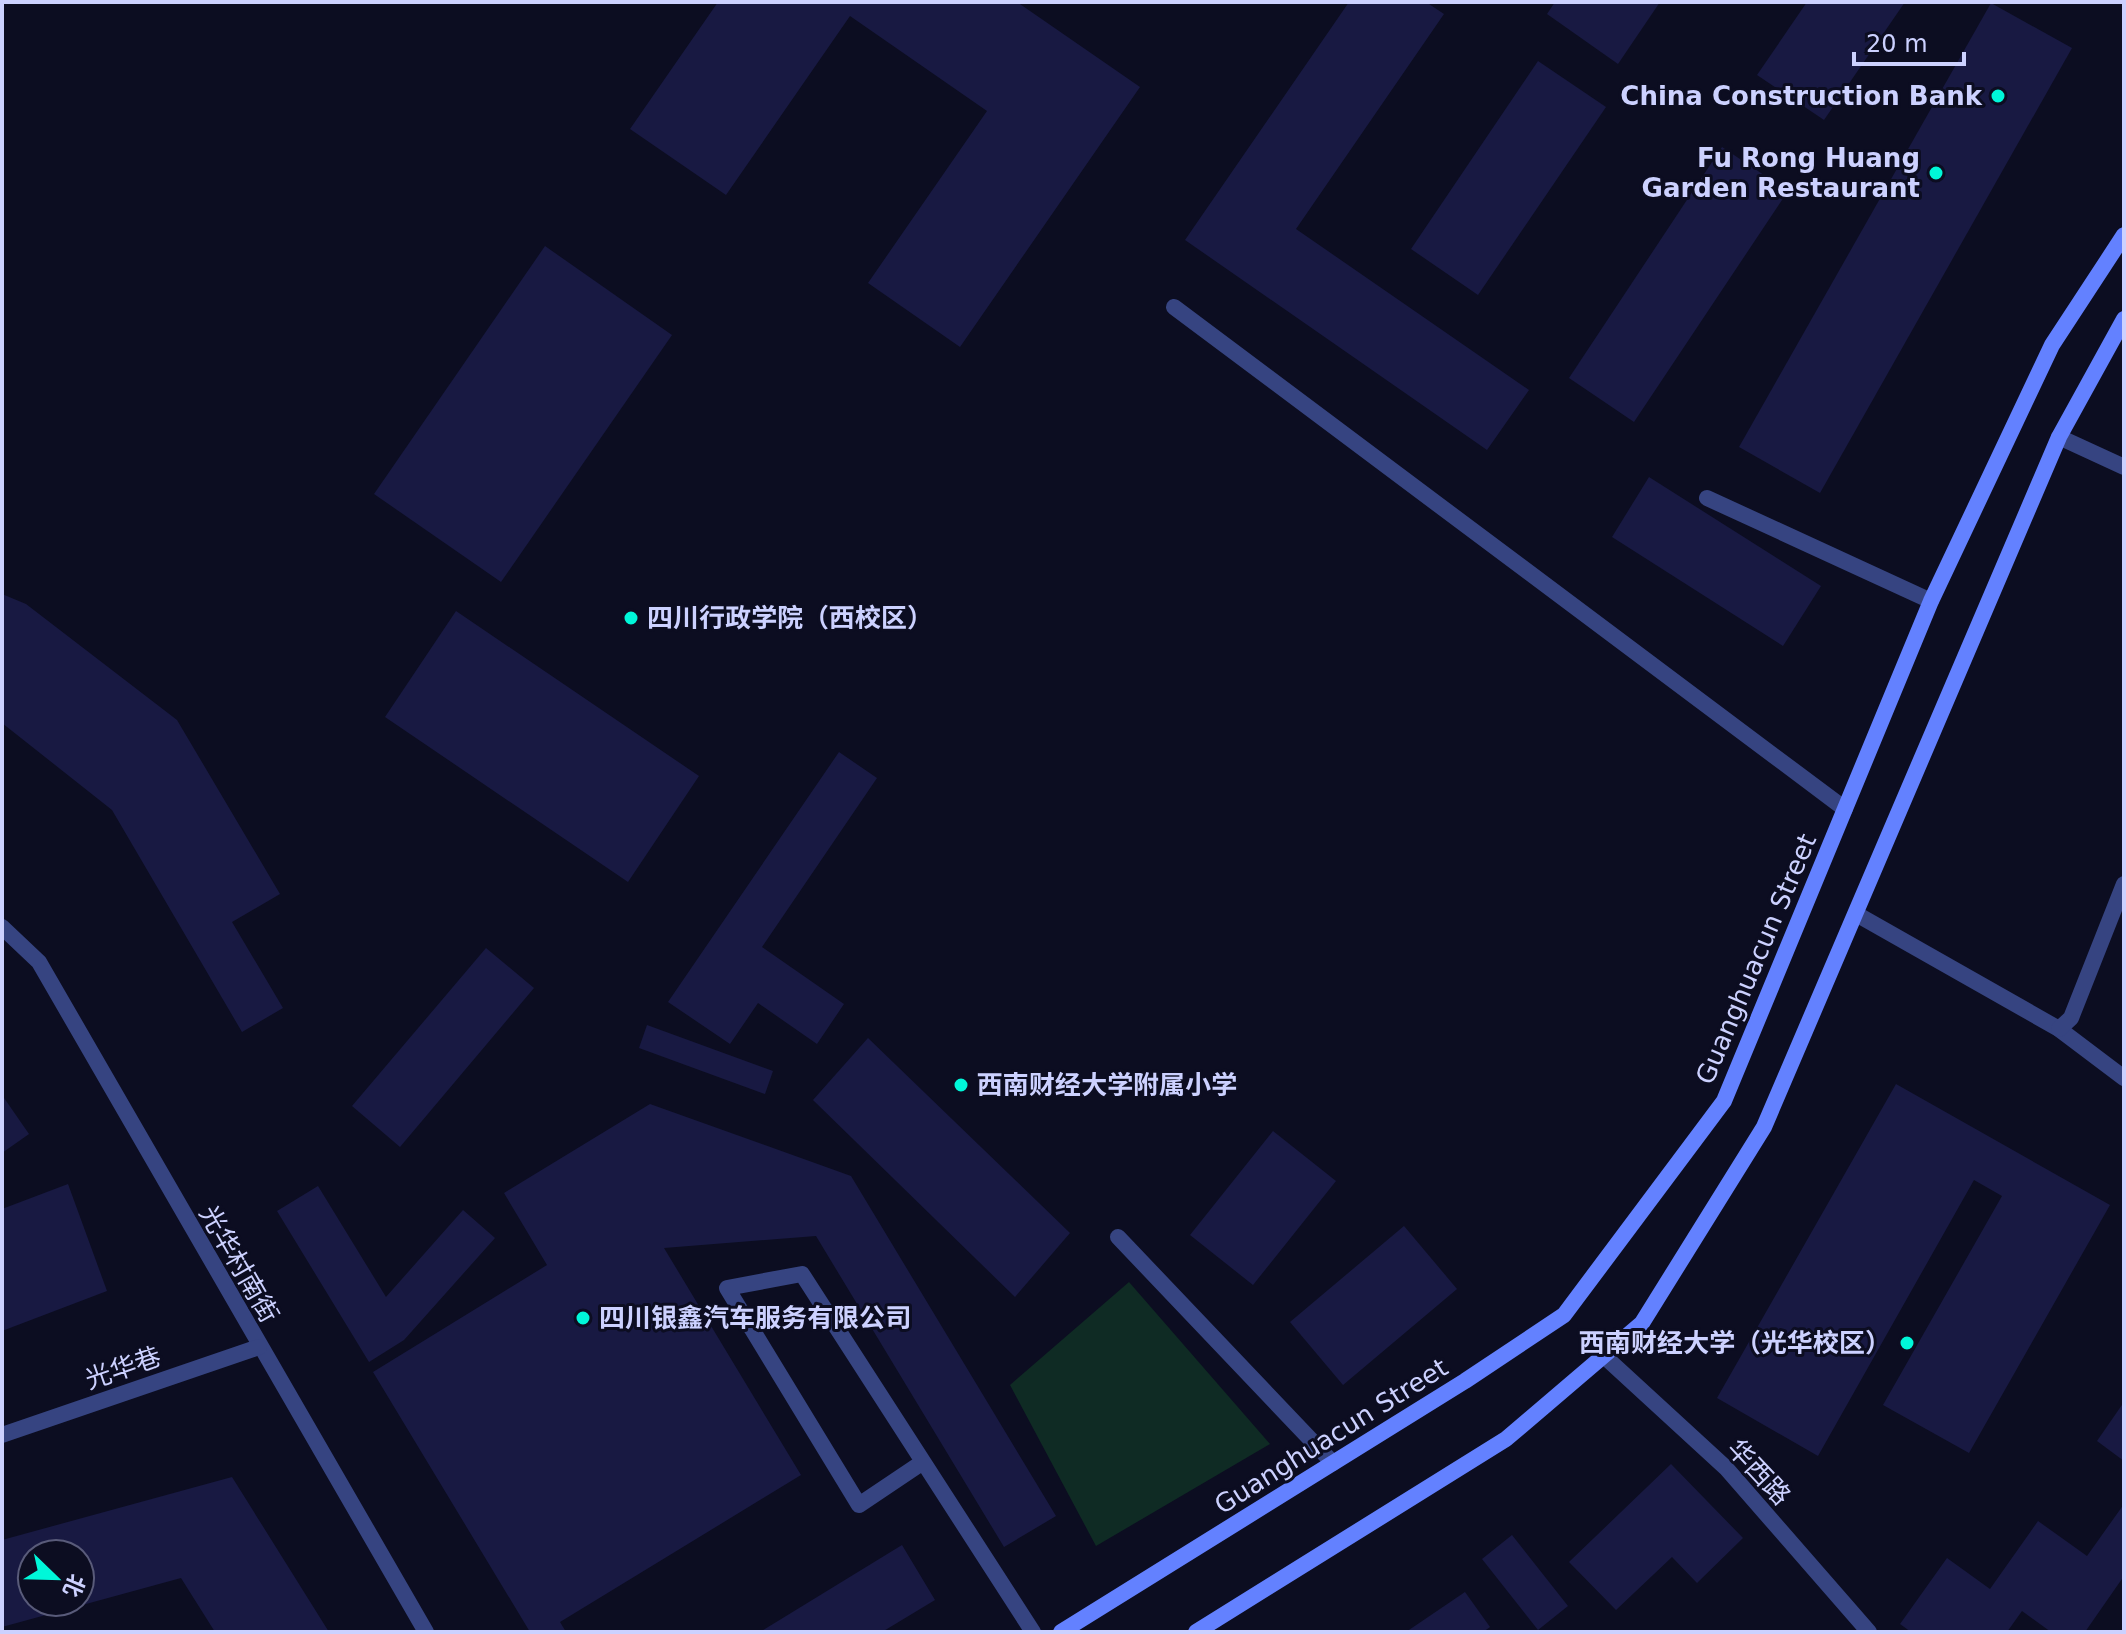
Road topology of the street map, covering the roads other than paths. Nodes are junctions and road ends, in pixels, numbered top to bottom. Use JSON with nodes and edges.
{"nodes":[{"id":1,"x":2124,"y":235,"type":"edge"},
{"id":2,"x":1174,"y":307,"type":"dead end"},
{"id":3,"x":2124,"y":319,"type":"edge"},
{"id":4,"x":2059,"y":437,"type":"junction"},
{"id":5,"x":2124,"y":467,"type":"edge"},
{"id":6,"x":1707,"y":498,"type":"dead end"},
{"id":7,"x":1931,"y":601,"type":"junction"},
{"id":8,"x":1845,"y":809,"type":"junction"},
{"id":9,"x":2124,"y":884,"type":"edge"},
{"id":10,"x":1858,"y":915,"type":"junction"},
{"id":11,"x":2,"y":927,"type":"edge"},
{"id":12,"x":2059,"y":1029,"type":"junction"},
{"id":13,"x":2124,"y":1078,"type":"edge"},
{"id":14,"x":1118,"y":1237,"type":"dead end"},
{"id":15,"x":259,"y":1347,"type":"junction"},
{"id":16,"x":1604,"y":1356,"type":"junction"},
{"id":17,"x":2,"y":1435,"type":"edge"},
{"id":18,"x":923,"y":1462,"type":"junction"},
{"id":19,"x":1333,"y":1463,"type":"junction"},
{"id":20,"x":426,"y":1632,"type":"edge"},
{"id":21,"x":1033,"y":1632,"type":"edge"},
{"id":22,"x":1061,"y":1632,"type":"edge"},
{"id":23,"x":1196,"y":1632,"type":"edge"},
{"id":24,"x":1869,"y":1632,"type":"edge"}],
"edges":[{"from":1,"to":7,"type":"main road","name":"Guanghuacun Street"},
{"from":2,"to":8,"type":"street"},
{"from":3,"to":4,"type":"main road"},
{"from":4,"to":5,"type":"street"},
{"from":4,"to":10,"type":"main road"},
{"from":6,"to":7,"type":"street"},
{"from":7,"to":8,"type":"main road","name":"Guanghuacun Street"},
{"from":8,"to":19,"type":"main road","name":"Guanghuacun Street"},
{"from":9,"to":12,"type":"street"},
{"from":10,"to":12,"type":"street"},
{"from":10,"to":16,"type":"main road"},
{"from":11,"to":15,"type":"street","name":"光华村南街"},
{"from":12,"to":13,"type":"street"},
{"from":14,"to":19,"type":"street"},
{"from":15,"to":17,"type":"street","name":"光华巷"},
{"from":15,"to":20,"type":"street","name":"光华村南街"},
{"from":16,"to":23,"type":"main road"},
{"from":16,"to":24,"type":"street","name":"华西路"},
{"from":18,"to":18,"type":"street"},
{"from":18,"to":21,"type":"street"},
{"from":19,"to":22,"type":"main road","name":"Guanghuacun Street"}]}
